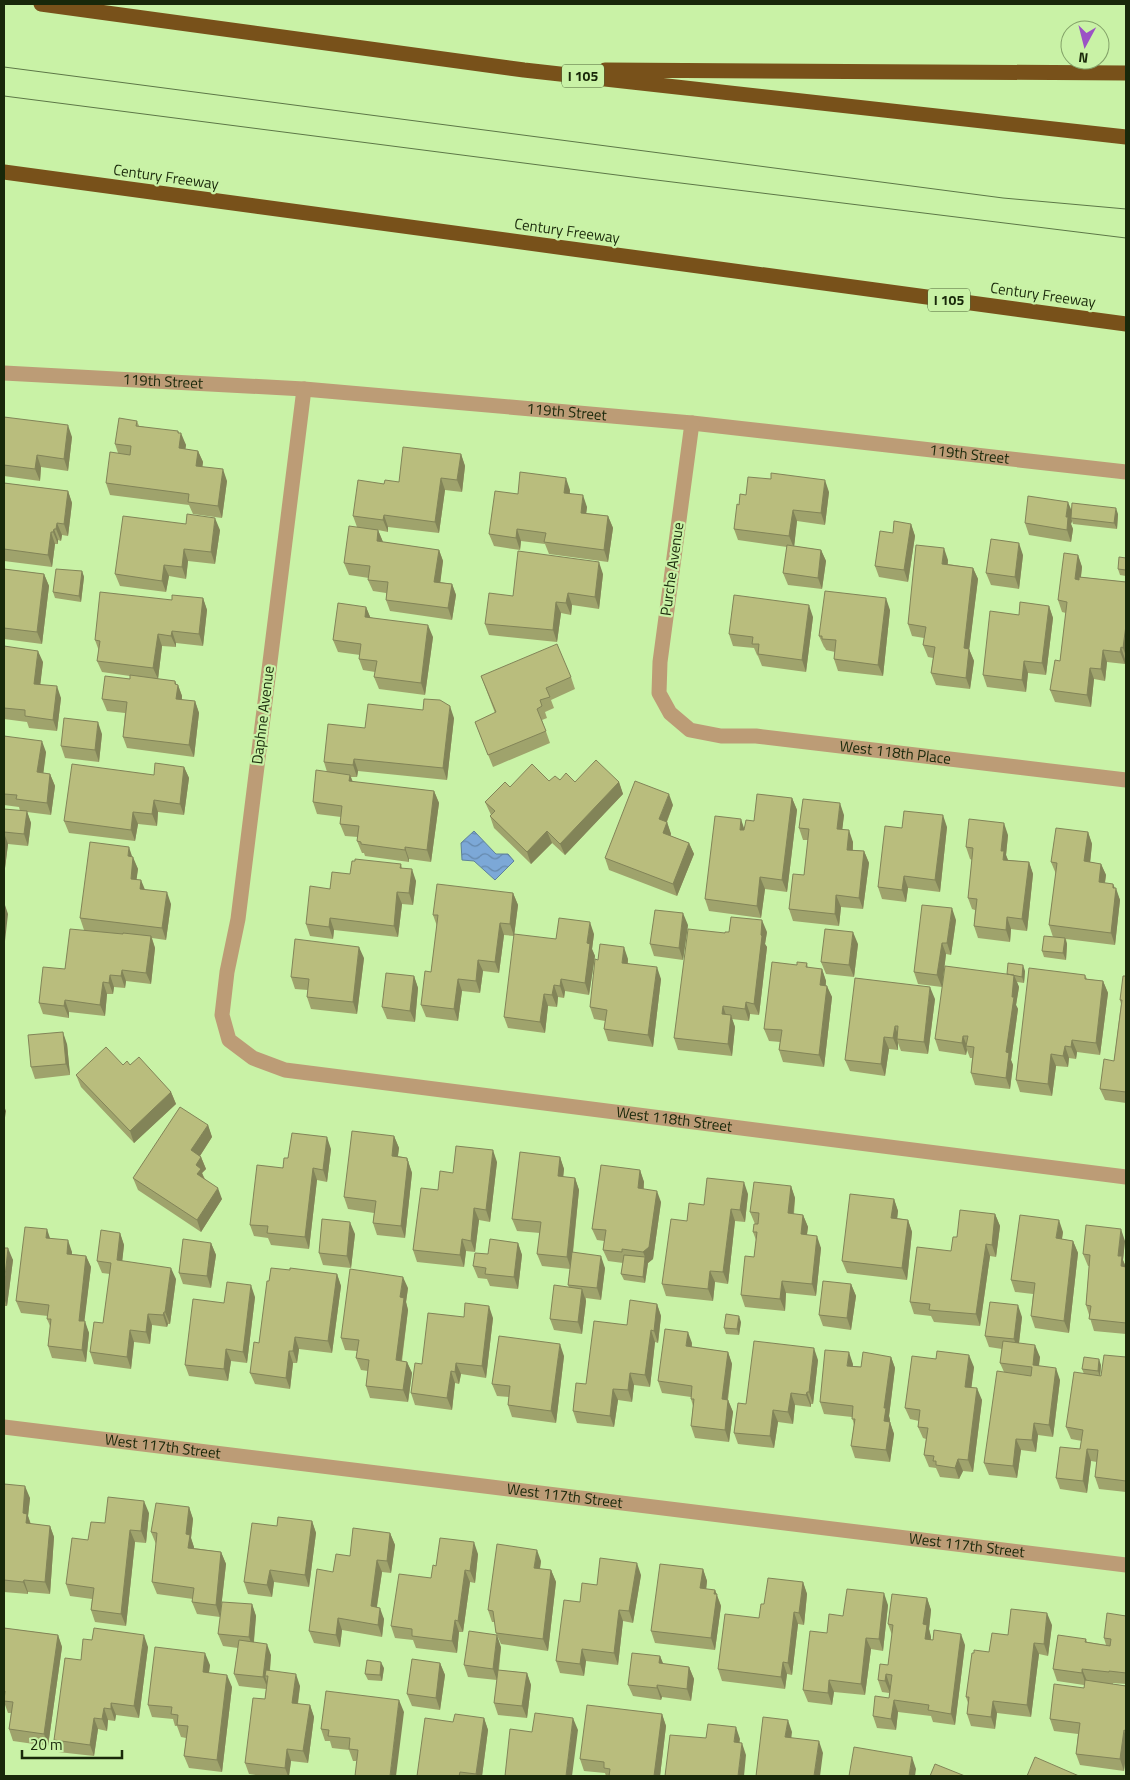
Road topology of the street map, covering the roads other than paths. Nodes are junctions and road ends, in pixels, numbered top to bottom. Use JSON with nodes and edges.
{"nodes":[{"id":1,"x":41,"y":4,"type":"edge"},
{"id":2,"x":524,"y":70,"type":"junction"},
{"id":3,"x":1126,"y":73,"type":"edge"},
{"id":4,"x":1126,"y":137,"type":"edge"},
{"id":5,"x":4,"y":172,"type":"edge"},
{"id":6,"x":1126,"y":324,"type":"edge"},
{"id":7,"x":4,"y":373,"type":"edge"},
{"id":8,"x":304,"y":389,"type":"junction"},
{"id":9,"x":692,"y":423,"type":"junction"},
{"id":10,"x":1126,"y":472,"type":"edge"},
{"id":11,"x":670,"y":713,"type":"joint"},
{"id":12,"x":1126,"y":780,"type":"edge"},
{"id":13,"x":229,"y":1040,"type":"joint"},
{"id":14,"x":1126,"y":1177,"type":"edge"},
{"id":15,"x":4,"y":1427,"type":"edge"},
{"id":16,"x":1126,"y":1565,"type":"edge"}],
"edges":[{"from":1,"to":2,"type":"highway","number":"I 105"},
{"from":2,"to":3,"type":"highway"},
{"from":2,"to":4,"type":"highway","number":"I 105"},
{"from":5,"to":6,"type":"highway","name":"Century Freeway","number":"I 105"},
{"from":7,"to":8,"type":"street","name":"119th Street"},
{"from":8,"to":9,"type":"street","name":"119th Street"},
{"from":8,"to":13,"type":"street","name":"Daphne Avenue"},
{"from":9,"to":10,"type":"street","name":"119th Street"},
{"from":9,"to":11,"type":"street","name":"Purche Avenue"},
{"from":11,"to":12,"type":"street","name":"West 118th Place"},
{"from":13,"to":14,"type":"street","name":"West 118th Street"},
{"from":15,"to":16,"type":"street","name":"West 117th Street"}]}
